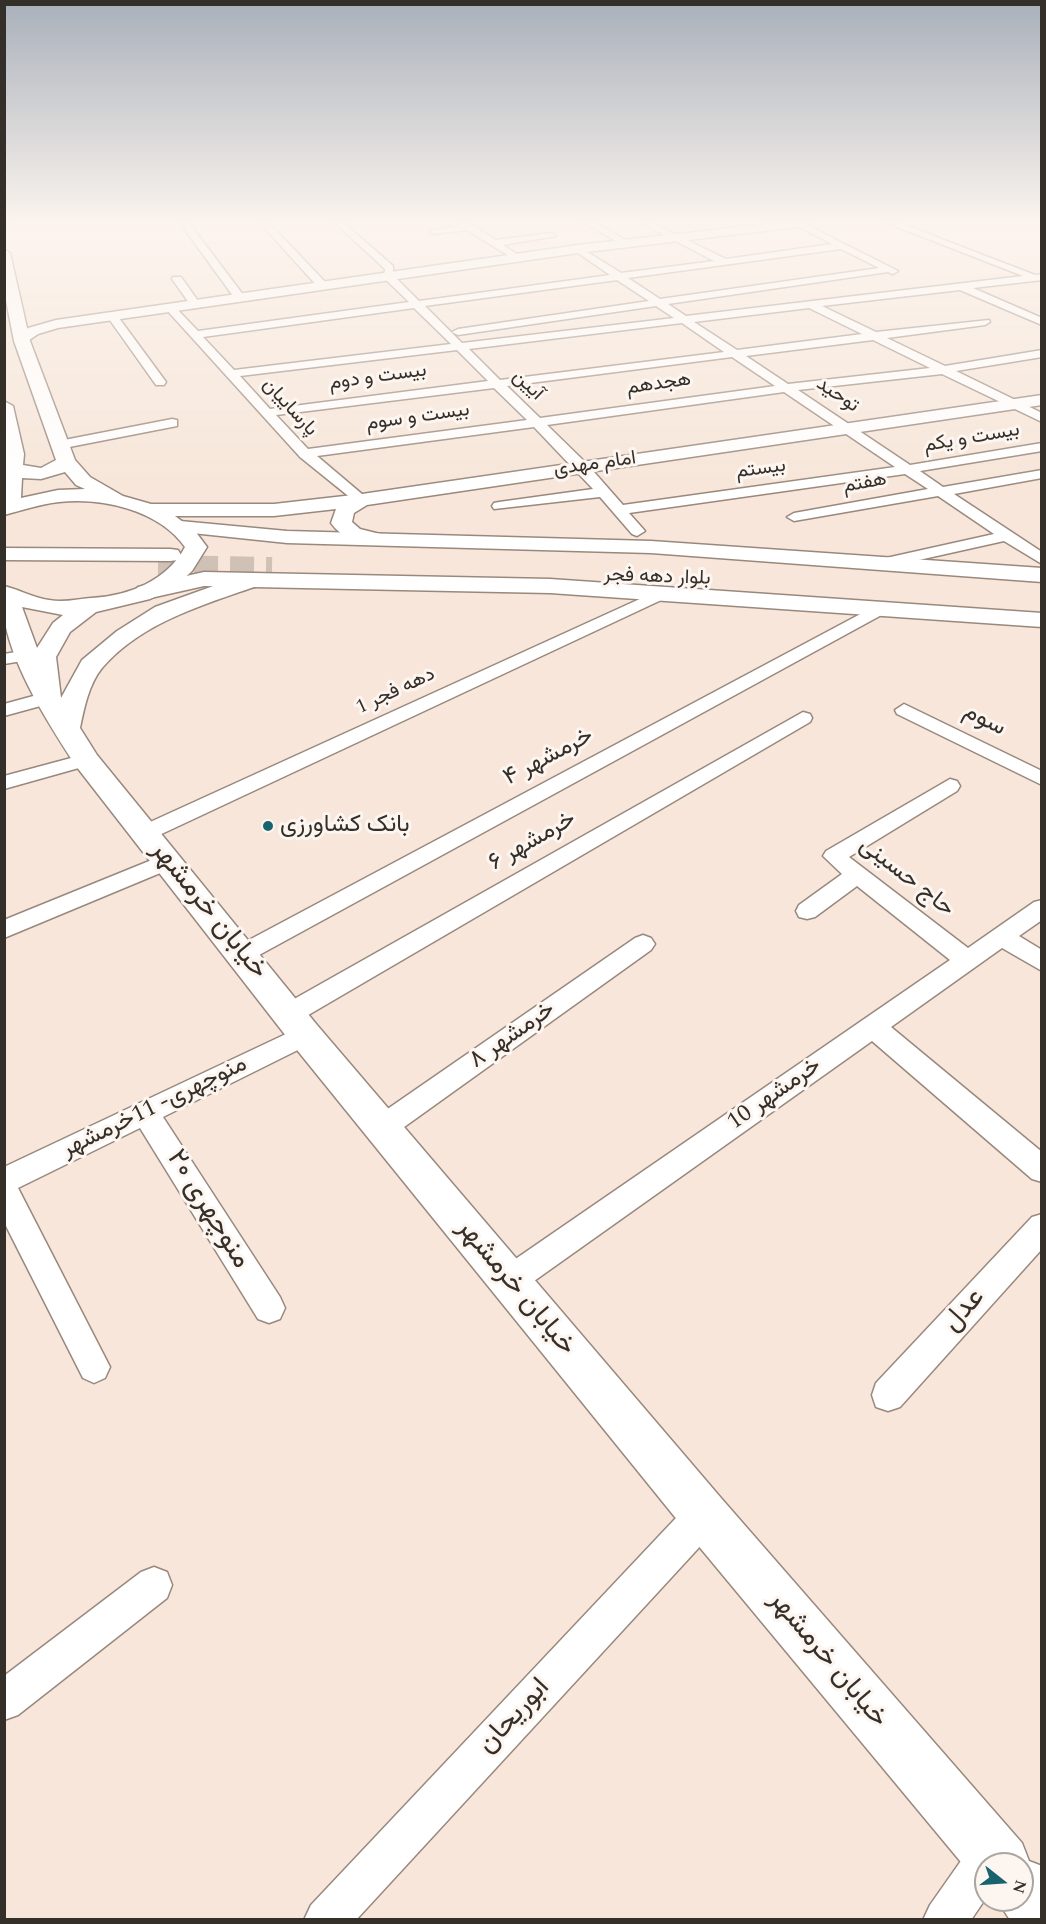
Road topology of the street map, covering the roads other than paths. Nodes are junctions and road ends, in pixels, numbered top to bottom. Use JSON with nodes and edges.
{"nodes":[{"id":1,"x":135,"y":313,"type":"edge"},
{"id":2,"x":174,"y":313,"type":"edge"},
{"id":3,"x":353,"y":313,"type":"edge"},
{"id":4,"x":425,"y":313,"type":"edge"},
{"id":5,"x":592,"y":313,"type":"edge"},
{"id":6,"x":674,"y":313,"type":"edge"},
{"id":7,"x":750,"y":313,"type":"edge"},
{"id":8,"x":826,"y":313,"type":"edge"},
{"id":9,"x":1020,"y":313,"type":"edge"},
{"id":10,"x":18,"y":315,"type":"joint"},
{"id":11,"x":112,"y":316,"type":"junction"},
{"id":12,"x":686,"y":321,"type":"junction"},
{"id":13,"x":985,"y":322,"type":"dead end"},
{"id":14,"x":1041,"y":322,"type":"edge"},
{"id":15,"x":56,"y":324,"type":"junction"},
{"id":16,"x":446,"y":334,"type":"junction"},
{"id":17,"x":195,"y":335,"type":"junction"},
{"id":18,"x":874,"y":337,"type":"junction"},
{"id":19,"x":22,"y":341,"type":"junction"},
{"id":20,"x":460,"y":348,"type":"junction"},
{"id":21,"x":734,"y":353,"type":"junction"},
{"id":22,"x":1041,"y":353,"type":"edge"},
{"id":23,"x":943,"y":370,"type":"junction"},
{"id":24,"x":231,"y":374,"type":"junction"},
{"id":25,"x":160,"y":381,"type":"dead end"},
{"id":26,"x":495,"y":382,"type":"junction"},
{"id":27,"x":787,"y":388,"type":"junction"},
{"id":28,"x":1041,"y":400,"type":"edge"},
{"id":29,"x":1015,"y":405,"type":"junction"},
{"id":30,"x":4,"y":406,"type":"edge"},
{"id":31,"x":265,"y":413,"type":"junction"},
{"id":32,"x":1041,"y":418,"type":"edge"},
{"id":33,"x":536,"y":421,"type":"junction"},
{"id":34,"x":172,"y":423,"type":"dead end"},
{"id":35,"x":847,"y":428,"type":"junction"},
{"id":36,"x":1041,"y":447,"type":"edge"},
{"id":37,"x":63,"y":453,"type":"junction"},
{"id":38,"x":305,"y":454,"type":"junction"},
{"id":39,"x":582,"y":467,"type":"junction"},
{"id":40,"x":909,"y":469,"type":"junction"},
{"id":41,"x":9,"y":471,"type":"edge"},
{"id":42,"x":1041,"y":474,"type":"edge"},
{"id":43,"x":603,"y":492,"type":"junction"},
{"id":44,"x":943,"y":492,"type":"junction"},
{"id":45,"x":362,"y":500,"type":"junction"},
{"id":46,"x":499,"y":506,"type":"dead end"},
{"id":47,"x":8,"y":508,"type":"edge"},
{"id":48,"x":139,"y":508,"type":"junction"},
{"id":49,"x":619,"y":510,"type":"junction"},
{"id":50,"x":794,"y":517,"type":"dead end"},
{"id":51,"x":180,"y":527,"type":"junction"},
{"id":52,"x":637,"y":531,"type":"dead end"},
{"id":53,"x":1009,"y":535,"type":"junction"},
{"id":54,"x":377,"y":539,"type":"junction"},
{"id":55,"x":4,"y":554,"type":"edge"},
{"id":56,"x":279,"y":554,"type":"junction"},
{"id":57,"x":1041,"y":559,"type":"edge"},
{"id":58,"x":81,"y":560,"type":"junction"},
{"id":59,"x":164,"y":561,"type":"tunnel mouth"},
{"id":60,"x":883,"y":563,"type":"junction"},
{"id":61,"x":4,"y":565,"type":"edge"},
{"id":62,"x":1041,"y":575,"type":"edge"},
{"id":63,"x":249,"y":581,"type":"junction"},
{"id":64,"x":1041,"y":591,"type":"edge"},
{"id":65,"x":146,"y":592,"type":"junction"},
{"id":66,"x":666,"y":592,"type":"junction"},
{"id":67,"x":5,"y":593,"type":"edge"},
{"id":68,"x":91,"y":605,"type":"junction"},
{"id":69,"x":1041,"y":605,"type":"edge"},
{"id":70,"x":881,"y":608,"type":"junction"},
{"id":71,"x":1041,"y":620,"type":"edge"},
{"id":72,"x":16,"y":657,"type":"edge"},
{"id":73,"x":4,"y":710,"type":"edge"},
{"id":74,"x":904,"y":710,"type":"dead end"},
{"id":75,"x":803,"y":718,"type":"dead end"},
{"id":76,"x":67,"y":730,"type":"junction"},
{"id":77,"x":1041,"y":779,"type":"edge"},
{"id":78,"x":4,"y":783,"type":"edge"},
{"id":79,"x":950,"y":786,"type":"dead end"},
{"id":80,"x":157,"y":847,"type":"junction"},
{"id":81,"x":857,"y":874,"type":"junction"},
{"id":82,"x":1041,"y":908,"type":"edge"},
{"id":83,"x":807,"y":910,"type":"dead end"},
{"id":84,"x":4,"y":930,"type":"edge"},
{"id":85,"x":1002,"y":936,"type":"junction"},
{"id":86,"x":643,"y":944,"type":"dead end"},
{"id":87,"x":242,"y":954,"type":"junction"},
{"id":88,"x":967,"y":960,"type":"junction"},
{"id":89,"x":1041,"y":963,"type":"edge"},
{"id":90,"x":297,"y":1024,"type":"junction"},
{"id":91,"x":872,"y":1026,"type":"junction"},
{"id":92,"x":145,"y":1112,"type":"junction"},
{"id":93,"x":383,"y":1127,"type":"junction"},
{"id":94,"x":1041,"y":1170,"type":"edge"},
{"id":95,"x":4,"y":1180,"type":"edge"},
{"id":96,"x":4,"y":1191,"type":"edge"},
{"id":97,"x":1041,"y":1227,"type":"edge"},
{"id":98,"x":509,"y":1281,"type":"junction"},
{"id":99,"x":269,"y":1308,"type":"dead end"},
{"id":100,"x":94,"y":1367,"type":"dead end"},
{"id":101,"x":888,"y":1395,"type":"dead end"},
{"id":102,"x":704,"y":1515,"type":"junction"},
{"id":103,"x":154,"y":1585,"type":"dead end"},
{"id":104,"x":4,"y":1701,"type":"edge"},
{"id":105,"x":991,"y":1852,"type":"edge"},
{"id":106,"x":974,"y":1895,"type":"edge"},
{"id":107,"x":326,"y":1920,"type":"edge"},
{"id":108,"x":945,"y":1920,"type":"edge"}],
"edges":[{"from":1,"to":11,"type":"street"},
{"from":2,"to":17,"type":"street","name":"پارساییان"},
{"from":3,"to":17,"type":"street"},
{"from":4,"to":16,"type":"street","name":"آیین"},
{"from":5,"to":16,"type":"street"},
{"from":6,"to":12,"type":"street","name":"توحید"},
{"from":7,"to":12,"type":"street"},
{"from":8,"to":18,"type":"street"},
{"from":9,"to":14,"type":"street"},
{"from":10,"to":15,"type":"street"},
{"from":10,"to":19,"type":"main road"},
{"from":11,"to":15,"type":"street"},
{"from":11,"to":25,"type":"street"},
{"from":12,"to":20,"type":"street"},
{"from":12,"to":21,"type":"street","name":"توحید"},
{"from":13,"to":18,"type":"street","name":"بیست و دوم"},
{"from":15,"to":19,"type":"street"},
{"from":16,"to":20,"type":"street","name":"آیین"},
{"from":17,"to":24,"type":"street","name":"پارساییان"},
{"from":18,"to":21,"type":"street","name":"بیست و دوم"},
{"from":18,"to":23,"type":"street"},
{"from":19,"to":37,"type":"main road"},
{"from":20,"to":24,"type":"street"},
{"from":20,"to":26,"type":"street","name":"آیین"},
{"from":21,"to":26,"type":"street","name":"بیست و دوم"},
{"from":21,"to":27,"type":"street","name":"توحید"},
{"from":22,"to":23,"type":"street"},
{"from":23,"to":27,"type":"street","name":"هجدهم"},
{"from":23,"to":29,"type":"street"},
{"from":24,"to":31,"type":"street","name":"پارساییان"},
{"from":26,"to":31,"type":"street","name":"بیست و دوم"},
{"from":26,"to":33,"type":"street","name":"آیین"},
{"from":27,"to":33,"type":"street","name":"هجدهم"},
{"from":27,"to":35,"type":"street","name":"توحید"},
{"from":28,"to":29,"type":"main road","name":"امام مهدی"},
{"from":29,"to":32,"type":"street"},
{"from":29,"to":35,"type":"main road","name":"امام مهدی"},
{"from":30,"to":41,"type":"main road"},
{"from":31,"to":38,"type":"street","name":"پارساییان"},
{"from":33,"to":38,"type":"street","name":"بیست و سوم"},
{"from":33,"to":39,"type":"street","name":"آیین"},
{"from":34,"to":37,"type":"street"},
{"from":35,"to":39,"type":"main road","name":"امام مهدی"},
{"from":35,"to":40,"type":"street","name":"توحید"},
{"from":36,"to":40,"type":"street","name":"بیست و یکم"},
{"from":37,"to":41,"type":"main road"},
{"from":37,"to":48,"type":"main road"},
{"from":38,"to":45,"type":"street","name":"پارساییان"},
{"from":39,"to":43,"type":"street","name":"آیین"},
{"from":39,"to":45,"type":"main road","name":"امام مهدی"},
{"from":40,"to":44,"type":"street","name":"توحید"},
{"from":40,"to":49,"type":"street","name":"بیستم"},
{"from":41,"to":47,"type":"main road"},
{"from":42,"to":44,"type":"street","name":"هفتم"},
{"from":43,"to":46,"type":"street"},
{"from":43,"to":49,"type":"street","name":"آیین"},
{"from":44,"to":50,"type":"street","name":"هفتم"},
{"from":44,"to":53,"type":"street","name":"توحید"},
{"from":45,"to":48,"type":"main road","name":"امام مهدی"},
{"from":45,"to":54,"type":"main road"},
{"from":47,"to":48,"type":"main road"},
{"from":48,"to":51,"type":"main road"},
{"from":49,"to":52,"type":"street","name":"آیین"},
{"from":51,"to":56,"type":"main road"},
{"from":51,"to":65,"type":"main road"},
{"from":53,"to":57,"type":"street","name":"توحید"},
{"from":53,"to":60,"type":"street"},
{"from":54,"to":56,"type":"main road"},
{"from":54,"to":60,"type":"main road"},
{"from":55,"to":58,"type":"main road"},
{"from":56,"to":63,"type":"main road"},
{"from":56,"to":64,"type":"main road","name":"بلوار دهه فجر"},
{"from":56,"to":69,"type":"main road","name":"بلوار دهه فجر"},
{"from":58,"to":59,"type":"main road"},
{"from":58,"to":61,"type":"main road"},
{"from":60,"to":62,"type":"main road"},
{"from":63,"to":65,"type":"main road"},
{"from":63,"to":66,"type":"main road"},
{"from":63,"to":76,"type":"main road"},
{"from":65,"to":68,"type":"main road"},
{"from":66,"to":70,"type":"main road"},
{"from":66,"to":80,"type":"street","name":"دهه فجر 1"},
{"from":67,"to":68,"type":"main road"},
{"from":67,"to":72,"type":"main road","name":"خیابان خرمشهر"},
{"from":68,"to":76,"type":"main road"},
{"from":70,"to":71,"type":"main road"},
{"from":70,"to":87,"type":"street","name":"خرمشهر ۴"},
{"from":72,"to":76,"type":"main road","name":"خیابان خرمشهر"},
{"from":73,"to":76,"type":"street"},
{"from":74,"to":77,"type":"street","name":"سوم"},
{"from":75,"to":90,"type":"street","name":"خرمشهر ۶"},
{"from":76,"to":78,"type":"street"},
{"from":76,"to":80,"type":"main road","name":"خیابان خرمشهر"},
{"from":79,"to":81,"type":"street","name":"حاج حسینی"},
{"from":80,"to":84,"type":"street","name":"دهه فجر 1"},
{"from":80,"to":87,"type":"main road","name":"خیابان خرمشهر"},
{"from":81,"to":83,"type":"street"},
{"from":81,"to":88,"type":"street","name":"حاج حسینی"},
{"from":82,"to":85,"type":"street","name":"خرمشهر 10"},
{"from":85,"to":88,"type":"street","name":"خرمشهر 10"},
{"from":85,"to":89,"type":"street"},
{"from":86,"to":93,"type":"street","name":"خرمشهر ۸"},
{"from":87,"to":90,"type":"main road","name":"خیابان خرمشهر"},
{"from":88,"to":91,"type":"street","name":"خرمشهر 10"},
{"from":90,"to":92,"type":"street","name":"منوچهری- 11خرمشهر"},
{"from":90,"to":93,"type":"main road","name":"خیابان خرمشهر"},
{"from":91,"to":94,"type":"street"},
{"from":91,"to":98,"type":"street","name":"خرمشهر 10"},
{"from":92,"to":95,"type":"street","name":"منوچهری- 11خرمشهر"},
{"from":92,"to":99,"type":"street","name":"منوچهری ۲۰"},
{"from":93,"to":98,"type":"main road","name":"خیابان خرمشهر"},
{"from":96,"to":100,"type":"street"},
{"from":97,"to":101,"type":"street","name":"عدل"},
{"from":98,"to":102,"type":"main road","name":"خیابان خرمشهر"},
{"from":102,"to":105,"type":"main road","name":"خیابان خرمشهر"},
{"from":102,"to":107,"type":"street","name":"ابوریحان"},
{"from":103,"to":104,"type":"street"},
{"from":106,"to":108,"type":"street"}]}
